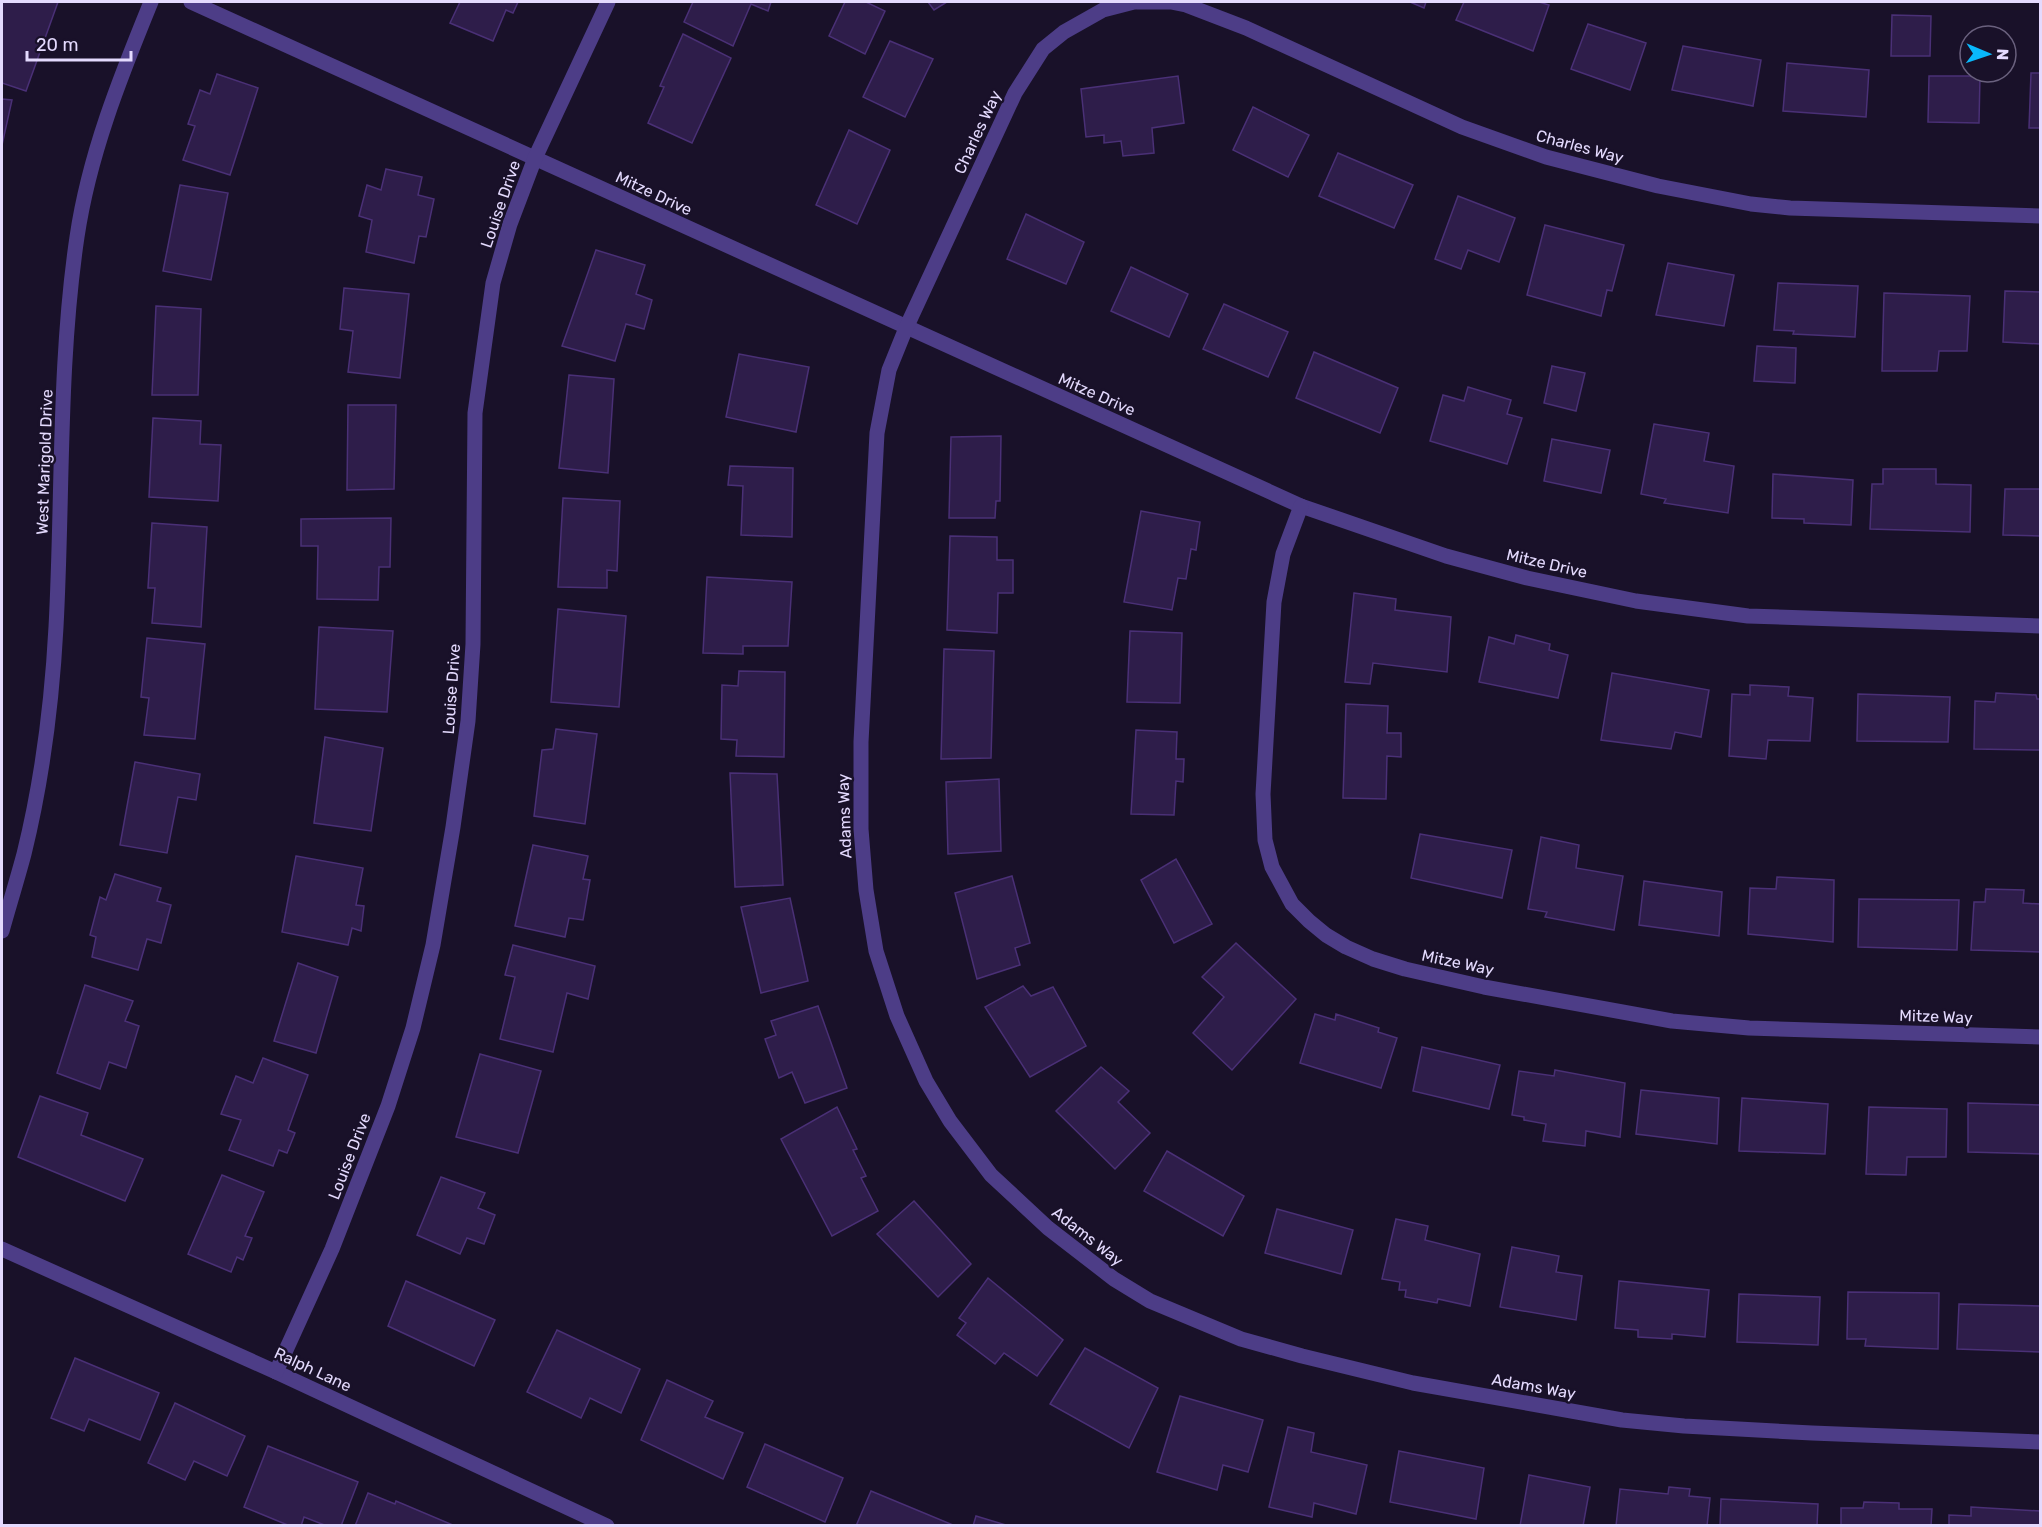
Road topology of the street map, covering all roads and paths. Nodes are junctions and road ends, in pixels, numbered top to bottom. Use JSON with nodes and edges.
{"nodes":[{"id":1,"x":151,"y":2,"type":"edge"},
{"id":2,"x":191,"y":2,"type":"edge"},
{"id":3,"x":608,"y":2,"type":"edge"},
{"id":4,"x":1135,"y":2,"type":"edge"},
{"id":5,"x":535,"y":158,"type":"junction"},
{"id":6,"x":2040,"y":216,"type":"edge"},
{"id":7,"x":906,"y":328,"type":"junction"},
{"id":8,"x":1301,"y":506,"type":"junction"},
{"id":9,"x":2040,"y":626,"type":"edge"},
{"id":10,"x":2,"y":931,"type":"edge"},
{"id":11,"x":2040,"y":1037,"type":"edge"},
{"id":12,"x":2,"y":1250,"type":"edge"},
{"id":13,"x":276,"y":1372,"type":"junction"},
{"id":14,"x":2040,"y":1442,"type":"edge"},
{"id":15,"x":607,"y":1526,"type":"edge"}],
"edges":[{"from":1,"to":10,"type":"street","name":"West Marigold Drive"},
{"from":2,"to":5,"type":"street","name":"Mitze Drive"},
{"from":3,"to":5,"type":"street","name":"Louise Drive"},
{"from":4,"to":6,"type":"street","name":"Charles Way"},
{"from":4,"to":7,"type":"street","name":"Charles Way"},
{"from":5,"to":7,"type":"street","name":"Mitze Drive"},
{"from":5,"to":13,"type":"street","name":"Louise Drive"},
{"from":7,"to":8,"type":"street","name":"Mitze Drive"},
{"from":7,"to":14,"type":"street","name":"Adams Way"},
{"from":8,"to":9,"type":"street","name":"Mitze Drive"},
{"from":8,"to":11,"type":"street","name":"Mitze Way"},
{"from":12,"to":13,"type":"street","name":"Ralph Lane"},
{"from":13,"to":15,"type":"street","name":"Ralph Lane"}]}
